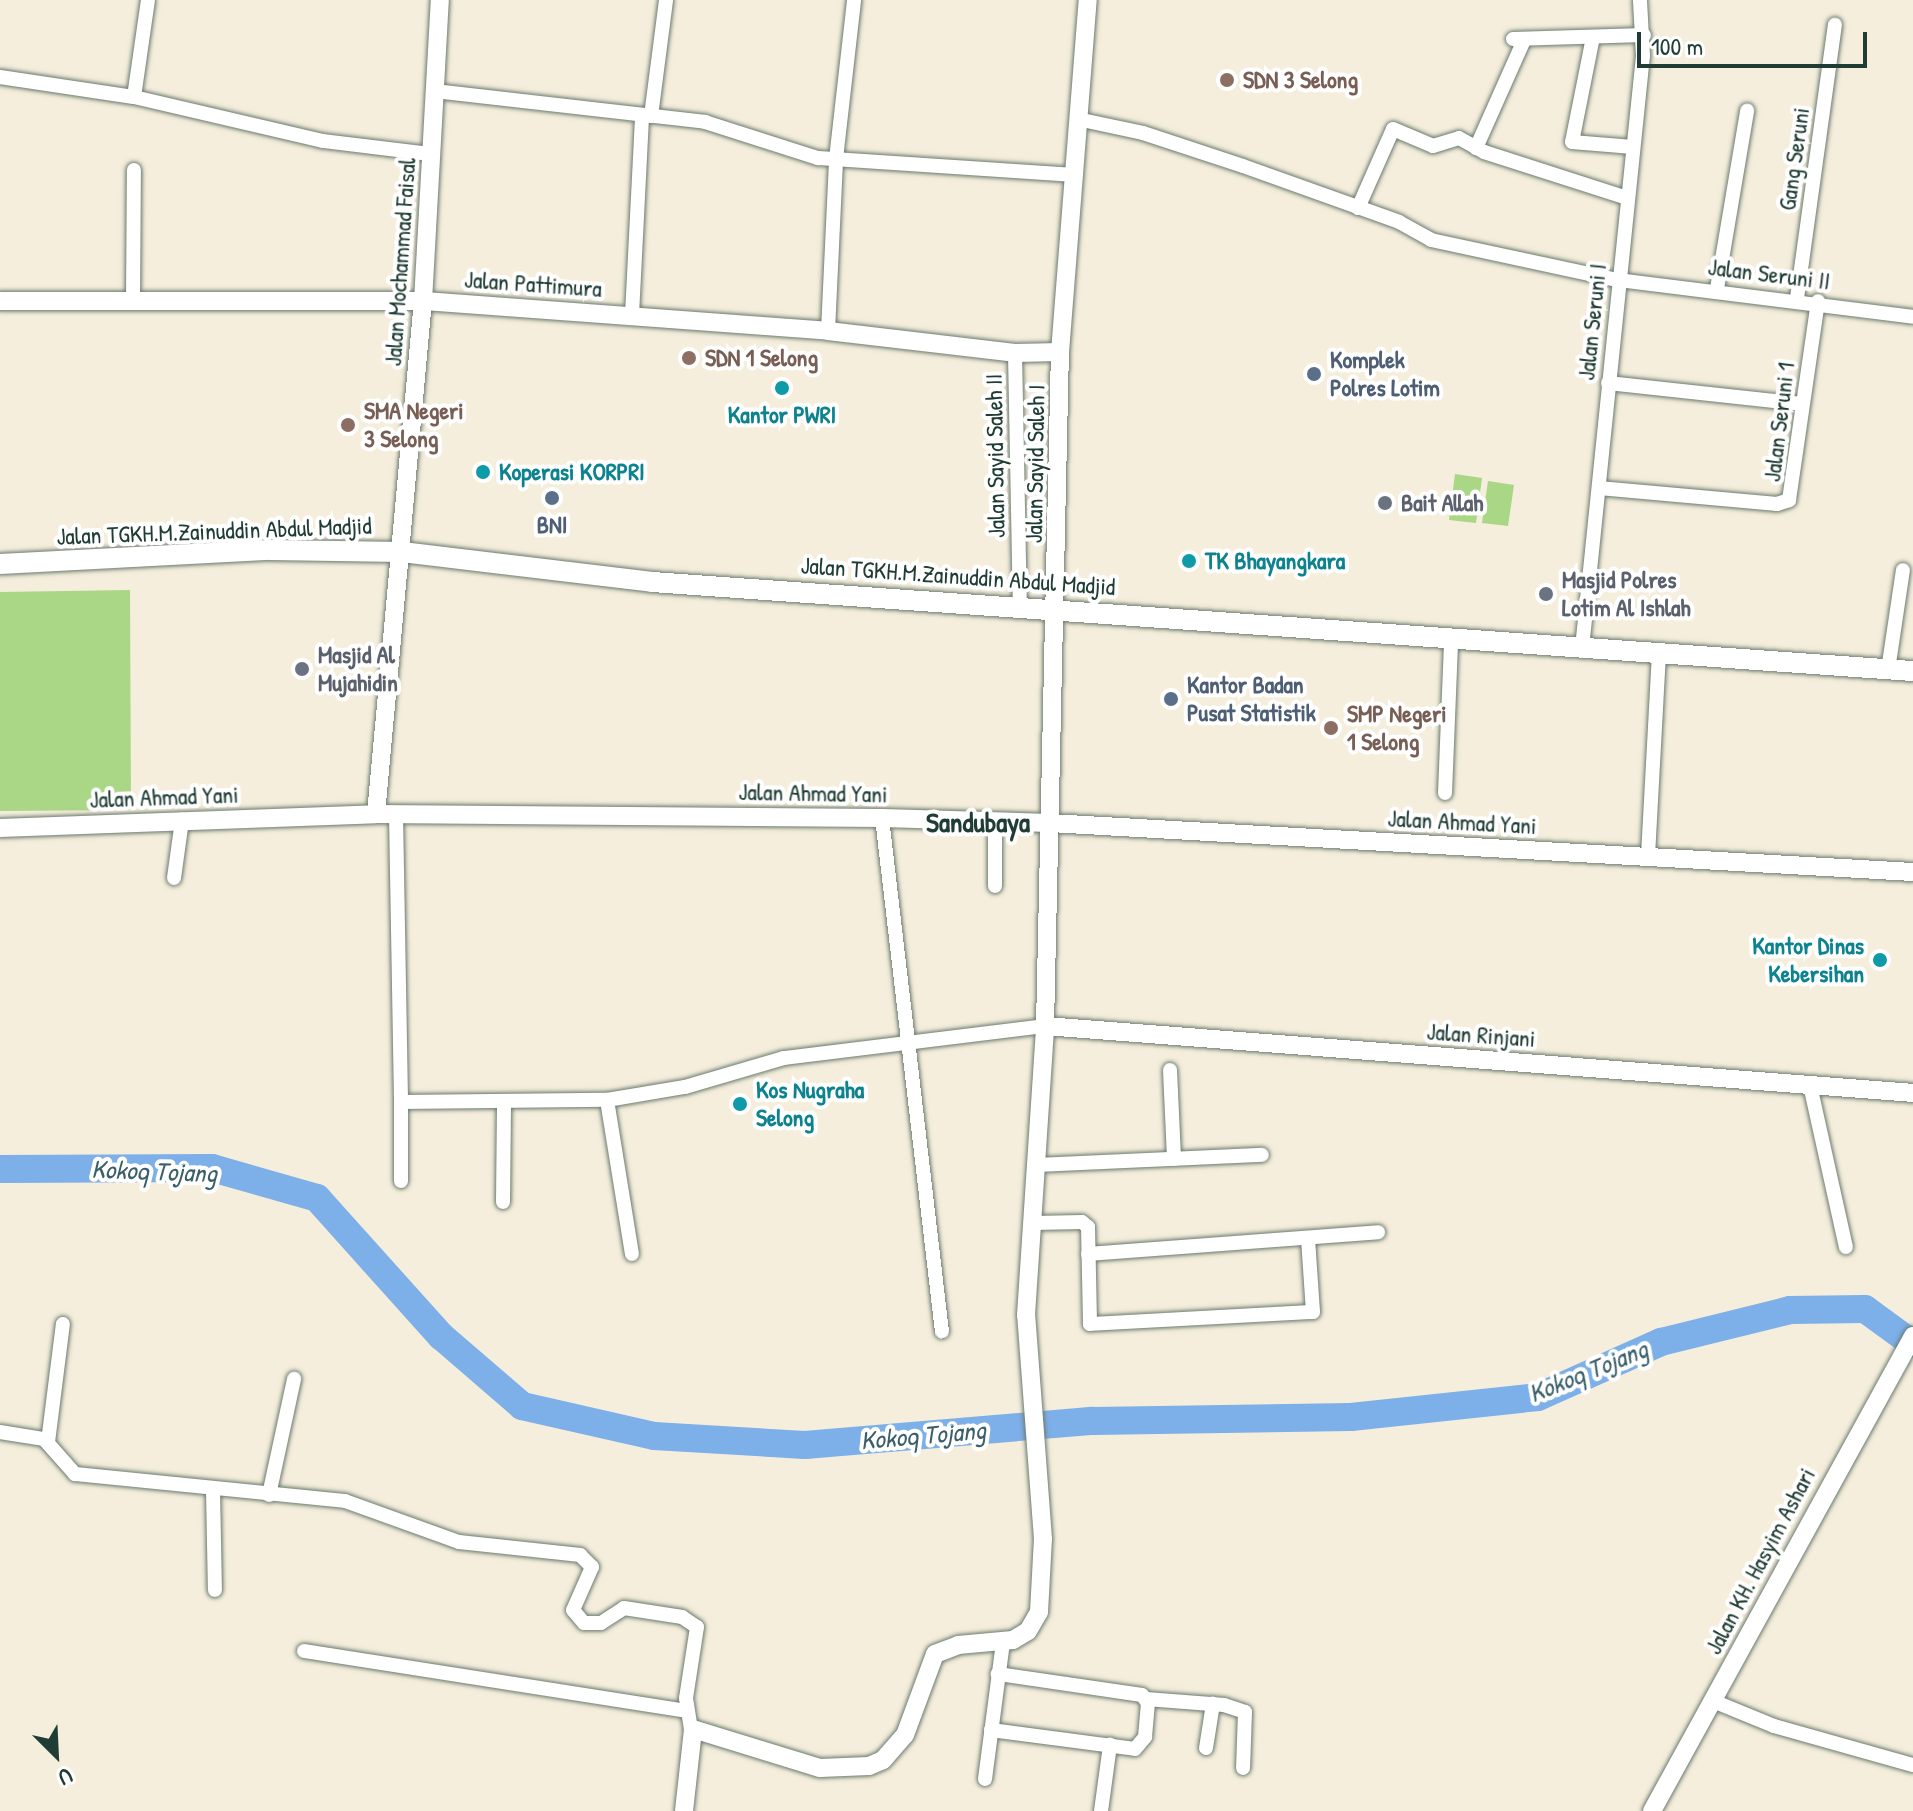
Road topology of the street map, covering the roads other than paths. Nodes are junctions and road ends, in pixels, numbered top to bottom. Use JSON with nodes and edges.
{"nodes":[{"id":1,"x":148,"y":0,"type":"edge"},
{"id":2,"x":440,"y":0,"type":"edge"},
{"id":3,"x":666,"y":0,"type":"edge"},
{"id":4,"x":854,"y":0,"type":"edge"},
{"id":5,"x":1088,"y":0,"type":"edge"},
{"id":6,"x":1640,"y":0,"type":"edge"},
{"id":7,"x":1835,"y":25,"type":"dead end"},
{"id":8,"x":1644,"y":35,"type":"junction"},
{"id":9,"x":1593,"y":37,"type":"junction"},
{"id":10,"x":0,"y":77,"type":"edge"},
{"id":11,"x":435,"y":91,"type":"junction"},
{"id":12,"x":134,"y":97,"type":"junction"},
{"id":13,"x":1747,"y":111,"type":"dead end"},
{"id":14,"x":646,"y":116,"type":"junction"},
{"id":15,"x":1082,"y":120,"type":"junction"},
{"id":16,"x":1633,"y":147,"type":"junction"},
{"id":17,"x":1476,"y":148,"type":"junction"},
{"id":18,"x":431,"y":154,"type":"junction"},
{"id":19,"x":836,"y":159,"type":"junction"},
{"id":20,"x":134,"y":170,"type":"dead end"},
{"id":21,"x":1075,"y":175,"type":"junction"},
{"id":22,"x":1627,"y":198,"type":"junction"},
{"id":23,"x":1358,"y":208,"type":"junction"},
{"id":24,"x":1618,"y":280,"type":"junction"},
{"id":25,"x":1717,"y":289,"type":"junction"},
{"id":26,"x":1797,"y":298,"type":"junction"},
{"id":27,"x":0,"y":301,"type":"edge"},
{"id":28,"x":133,"y":301,"type":"junction"},
{"id":29,"x":423,"y":301,"type":"junction"},
{"id":30,"x":1818,"y":301,"type":"junction"},
{"id":31,"x":632,"y":315,"type":"junction"},
{"id":32,"x":1913,"y":317,"type":"edge"},
{"id":33,"x":828,"y":331,"type":"junction"},
{"id":34,"x":1060,"y":352,"type":"junction"},
{"id":35,"x":1015,"y":353,"type":"junction"},
{"id":36,"x":1608,"y":383,"type":"junction"},
{"id":37,"x":1802,"y":404,"type":"junction"},
{"id":38,"x":1599,"y":488,"type":"junction"},
{"id":39,"x":402,"y":552,"type":"junction"},
{"id":40,"x":0,"y":564,"type":"edge"},
{"id":41,"x":1903,"y":570,"type":"dead end"},
{"id":42,"x":1020,"y":606,"type":"junction"},
{"id":43,"x":1055,"y":609,"type":"junction"},
{"id":44,"x":1451,"y":642,"type":"junction"},
{"id":45,"x":1582,"y":648,"type":"junction"},
{"id":46,"x":1659,"y":654,"type":"junction"},
{"id":47,"x":1888,"y":670,"type":"junction"},
{"id":48,"x":1913,"y":671,"type":"edge"},
{"id":49,"x":1445,"y":793,"type":"dead end"},
{"id":50,"x":376,"y":814,"type":"junction"},
{"id":51,"x":396,"y":814,"type":"junction"},
{"id":52,"x":882,"y":818,"type":"junction"},
{"id":53,"x":182,"y":820,"type":"junction"},
{"id":54,"x":995,"y":821,"type":"junction"},
{"id":55,"x":1050,"y":823,"type":"junction"},
{"id":56,"x":0,"y":828,"type":"edge"},
{"id":57,"x":1648,"y":856,"type":"junction"},
{"id":58,"x":1913,"y":872,"type":"edge"},
{"id":59,"x":174,"y":878,"type":"dead end"},
{"id":60,"x":995,"y":886,"type":"dead end"},
{"id":61,"x":1045,"y":1026,"type":"junction"},
{"id":62,"x":905,"y":1042,"type":"junction"},
{"id":63,"x":1170,"y":1070,"type":"dead end"},
{"id":64,"x":1810,"y":1085,"type":"junction"},
{"id":65,"x":1913,"y":1093,"type":"edge"},
{"id":66,"x":607,"y":1100,"type":"junction"},
{"id":67,"x":401,"y":1102,"type":"junction"},
{"id":68,"x":504,"y":1102,"type":"junction"},
{"id":69,"x":1262,"y":1155,"type":"dead end"},
{"id":70,"x":1174,"y":1159,"type":"junction"},
{"id":71,"x":1038,"y":1165,"type":"junction"},
{"id":72,"x":401,"y":1181,"type":"dead end"},
{"id":73,"x":503,"y":1202,"type":"dead end"},
{"id":74,"x":1034,"y":1223,"type":"junction"},
{"id":75,"x":1378,"y":1232,"type":"dead end"},
{"id":76,"x":1308,"y":1238,"type":"junction"},
{"id":77,"x":1846,"y":1247,"type":"dead end"},
{"id":78,"x":632,"y":1254,"type":"dead end"},
{"id":79,"x":1088,"y":1254,"type":"junction"},
{"id":80,"x":63,"y":1324,"type":"dead end"},
{"id":81,"x":942,"y":1332,"type":"dead end"},
{"id":82,"x":1913,"y":1336,"type":"edge"},
{"id":83,"x":294,"y":1379,"type":"dead end"},
{"id":84,"x":0,"y":1432,"type":"edge"},
{"id":85,"x":48,"y":1442,"type":"junction"},
{"id":86,"x":213,"y":1490,"type":"junction"},
{"id":87,"x":269,"y":1495,"type":"junction"},
{"id":88,"x":215,"y":1590,"type":"dead end"},
{"id":89,"x":1003,"y":1643,"type":"junction"},
{"id":90,"x":304,"y":1651,"type":"dead end"},
{"id":91,"x":998,"y":1674,"type":"junction"},
{"id":92,"x":1146,"y":1699,"type":"junction"},
{"id":93,"x":1713,"y":1701,"type":"junction"},
{"id":94,"x":1213,"y":1704,"type":"junction"},
{"id":95,"x":687,"y":1711,"type":"junction"},
{"id":96,"x":691,"y":1730,"type":"junction"},
{"id":97,"x":991,"y":1730,"type":"junction"},
{"id":98,"x":1110,"y":1745,"type":"junction"},
{"id":99,"x":1206,"y":1748,"type":"dead end"},
{"id":100,"x":1913,"y":1765,"type":"edge"},
{"id":101,"x":1243,"y":1768,"type":"dead end"},
{"id":102,"x":985,"y":1779,"type":"dead end"},
{"id":103,"x":684,"y":1811,"type":"edge"},
{"id":104,"x":1101,"y":1811,"type":"edge"},
{"id":105,"x":1652,"y":1811,"type":"edge"}],
"edges":[{"from":1,"to":12,"type":"street"},
{"from":2,"to":11,"type":"street","name":"Jalan Mochammad Faisal"},
{"from":3,"to":14,"type":"street"},
{"from":4,"to":19,"type":"street"},
{"from":5,"to":15,"type":"street","name":"Jalan Sayid Saleh I"},
{"from":6,"to":8,"type":"street","name":"Jalan Seruni I"},
{"from":7,"to":26,"type":"street","name":"Gang Seruni"},
{"from":8,"to":9,"type":"street"},
{"from":8,"to":16,"type":"street","name":"Jalan Seruni I"},
{"from":9,"to":16,"type":"street"},
{"from":9,"to":17,"type":"street"},
{"from":10,"to":12,"type":"street"},
{"from":11,"to":14,"type":"street"},
{"from":11,"to":18,"type":"street","name":"Jalan Mochammad Faisal"},
{"from":12,"to":18,"type":"street"},
{"from":13,"to":25,"type":"street"},
{"from":14,"to":19,"type":"street"},
{"from":14,"to":31,"type":"street"},
{"from":15,"to":21,"type":"street","name":"Jalan Sayid Saleh I"},
{"from":15,"to":23,"type":"street","name":"Jalan Seruni II"},
{"from":16,"to":22,"type":"street","name":"Jalan Seruni I"},
{"from":17,"to":22,"type":"street"},
{"from":17,"to":23,"type":"street"},
{"from":18,"to":29,"type":"street","name":"Jalan Mochammad Faisal"},
{"from":19,"to":21,"type":"street"},
{"from":19,"to":33,"type":"street"},
{"from":20,"to":28,"type":"street"},
{"from":21,"to":34,"type":"street","name":"Jalan Sayid Saleh I"},
{"from":22,"to":24,"type":"street","name":"Jalan Seruni I"},
{"from":23,"to":24,"type":"street","name":"Jalan Seruni II"},
{"from":24,"to":25,"type":"street","name":"Jalan Seruni II"},
{"from":24,"to":36,"type":"street","name":"Jalan Seruni I"},
{"from":25,"to":26,"type":"street","name":"Jalan Seruni II"},
{"from":26,"to":30,"type":"street","name":"Jalan Seruni II"},
{"from":27,"to":28,"type":"street","name":"Jalan Pattimura"},
{"from":28,"to":29,"type":"street","name":"Jalan Pattimura"},
{"from":29,"to":31,"type":"street","name":"Jalan Pattimura"},
{"from":29,"to":39,"type":"street","name":"Jalan Mochammad Faisal"},
{"from":30,"to":32,"type":"street","name":"Jalan Seruni II"},
{"from":30,"to":37,"type":"street","name":"Jalan Seruni 1"},
{"from":31,"to":33,"type":"street","name":"Jalan Pattimura"},
{"from":33,"to":35,"type":"street","name":"Jalan Pattimura"},
{"from":34,"to":35,"type":"street","name":"Jalan Pattimura"},
{"from":34,"to":43,"type":"street","name":"Jalan Sayid Saleh I"},
{"from":35,"to":42,"type":"street","name":"Jalan Sayid Saleh II"},
{"from":36,"to":37,"type":"street"},
{"from":36,"to":38,"type":"street","name":"Jalan Seruni I"},
{"from":37,"to":38,"type":"street","name":"Jalan Seruni 1"},
{"from":38,"to":45,"type":"street","name":"Jalan Seruni I"},
{"from":39,"to":40,"type":"main road","name":"Jalan TGKH.M.Zainuddin Abdul Madjid"},
{"from":39,"to":42,"type":"main road","name":"Jalan TGKH.M.Zainuddin Abdul Madjid"},
{"from":39,"to":50,"type":"street","name":"Jalan Mochammad Faisal"},
{"from":41,"to":47,"type":"street"},
{"from":42,"to":43,"type":"main road","name":"Jalan TGKH.M.Zainuddin Abdul Madjid"},
{"from":43,"to":44,"type":"main road","name":"Jalan TGKH.M.Zainuddin Abdul Madjid"},
{"from":43,"to":55,"type":"street","name":"Jalan Sayid Saleh I"},
{"from":44,"to":45,"type":"main road","name":"Jalan TGKH.M.Zainuddin Abdul Madjid"},
{"from":44,"to":49,"type":"street"},
{"from":45,"to":46,"type":"main road","name":"Jalan TGKH.M.Zainuddin Abdul Madjid"},
{"from":46,"to":47,"type":"main road","name":"Jalan TGKH.M.Zainuddin Abdul Madjid"},
{"from":46,"to":57,"type":"street"},
{"from":47,"to":48,"type":"main road","name":"Jalan TGKH.M.Zainuddin Abdul Madjid"},
{"from":50,"to":51,"type":"street","name":"Jalan Ahmad Yani"},
{"from":50,"to":53,"type":"street","name":"Jalan Ahmad Yani"},
{"from":51,"to":52,"type":"street","name":"Jalan Ahmad Yani"},
{"from":51,"to":67,"type":"street"},
{"from":52,"to":54,"type":"street","name":"Jalan Ahmad Yani"},
{"from":52,"to":62,"type":"street"},
{"from":53,"to":56,"type":"street","name":"Jalan Ahmad Yani"},
{"from":53,"to":59,"type":"street"},
{"from":54,"to":55,"type":"street","name":"Jalan Ahmad Yani"},
{"from":54,"to":60,"type":"street"},
{"from":55,"to":57,"type":"street","name":"Jalan Ahmad Yani"},
{"from":55,"to":61,"type":"street","name":"Jalan Sayid Saleh I"},
{"from":57,"to":58,"type":"street","name":"Jalan Ahmad Yani"},
{"from":61,"to":62,"type":"street"},
{"from":61,"to":64,"type":"street","name":"Jalan Rinjani"},
{"from":61,"to":71,"type":"street","name":"Jalan Sayid Saleh I"},
{"from":62,"to":66,"type":"street"},
{"from":62,"to":81,"type":"street"},
{"from":63,"to":70,"type":"street"},
{"from":64,"to":65,"type":"street","name":"Jalan Rinjani"},
{"from":64,"to":77,"type":"street"},
{"from":66,"to":68,"type":"street"},
{"from":66,"to":78,"type":"street"},
{"from":67,"to":68,"type":"street"},
{"from":67,"to":72,"type":"street"},
{"from":68,"to":73,"type":"street"},
{"from":69,"to":70,"type":"street"},
{"from":70,"to":71,"type":"street"},
{"from":71,"to":74,"type":"street","name":"Jalan Sayid Saleh I"},
{"from":74,"to":79,"type":"street"},
{"from":74,"to":89,"type":"street","name":"Jalan Sayid Saleh I"},
{"from":75,"to":76,"type":"street"},
{"from":76,"to":79,"type":"street"},
{"from":76,"to":79,"type":"street"},
{"from":80,"to":85,"type":"street"},
{"from":82,"to":93,"type":"street","name":"Jalan KH. Hasyim Ashari"},
{"from":83,"to":87,"type":"street"},
{"from":84,"to":85,"type":"street"},
{"from":85,"to":86,"type":"street"},
{"from":86,"to":87,"type":"street"},
{"from":86,"to":88,"type":"street"},
{"from":87,"to":95,"type":"street"},
{"from":89,"to":91,"type":"street"},
{"from":89,"to":96,"type":"street"},
{"from":90,"to":95,"type":"street"},
{"from":91,"to":92,"type":"street"},
{"from":91,"to":97,"type":"street"},
{"from":92,"to":94,"type":"street"},
{"from":92,"to":98,"type":"street"},
{"from":93,"to":100,"type":"street"},
{"from":93,"to":105,"type":"street","name":"Jalan KH. Hasyim Ashari"},
{"from":94,"to":99,"type":"street"},
{"from":94,"to":101,"type":"street"},
{"from":95,"to":96,"type":"street"},
{"from":96,"to":103,"type":"street"},
{"from":97,"to":98,"type":"street"},
{"from":97,"to":102,"type":"street"},
{"from":98,"to":104,"type":"street"}]}
